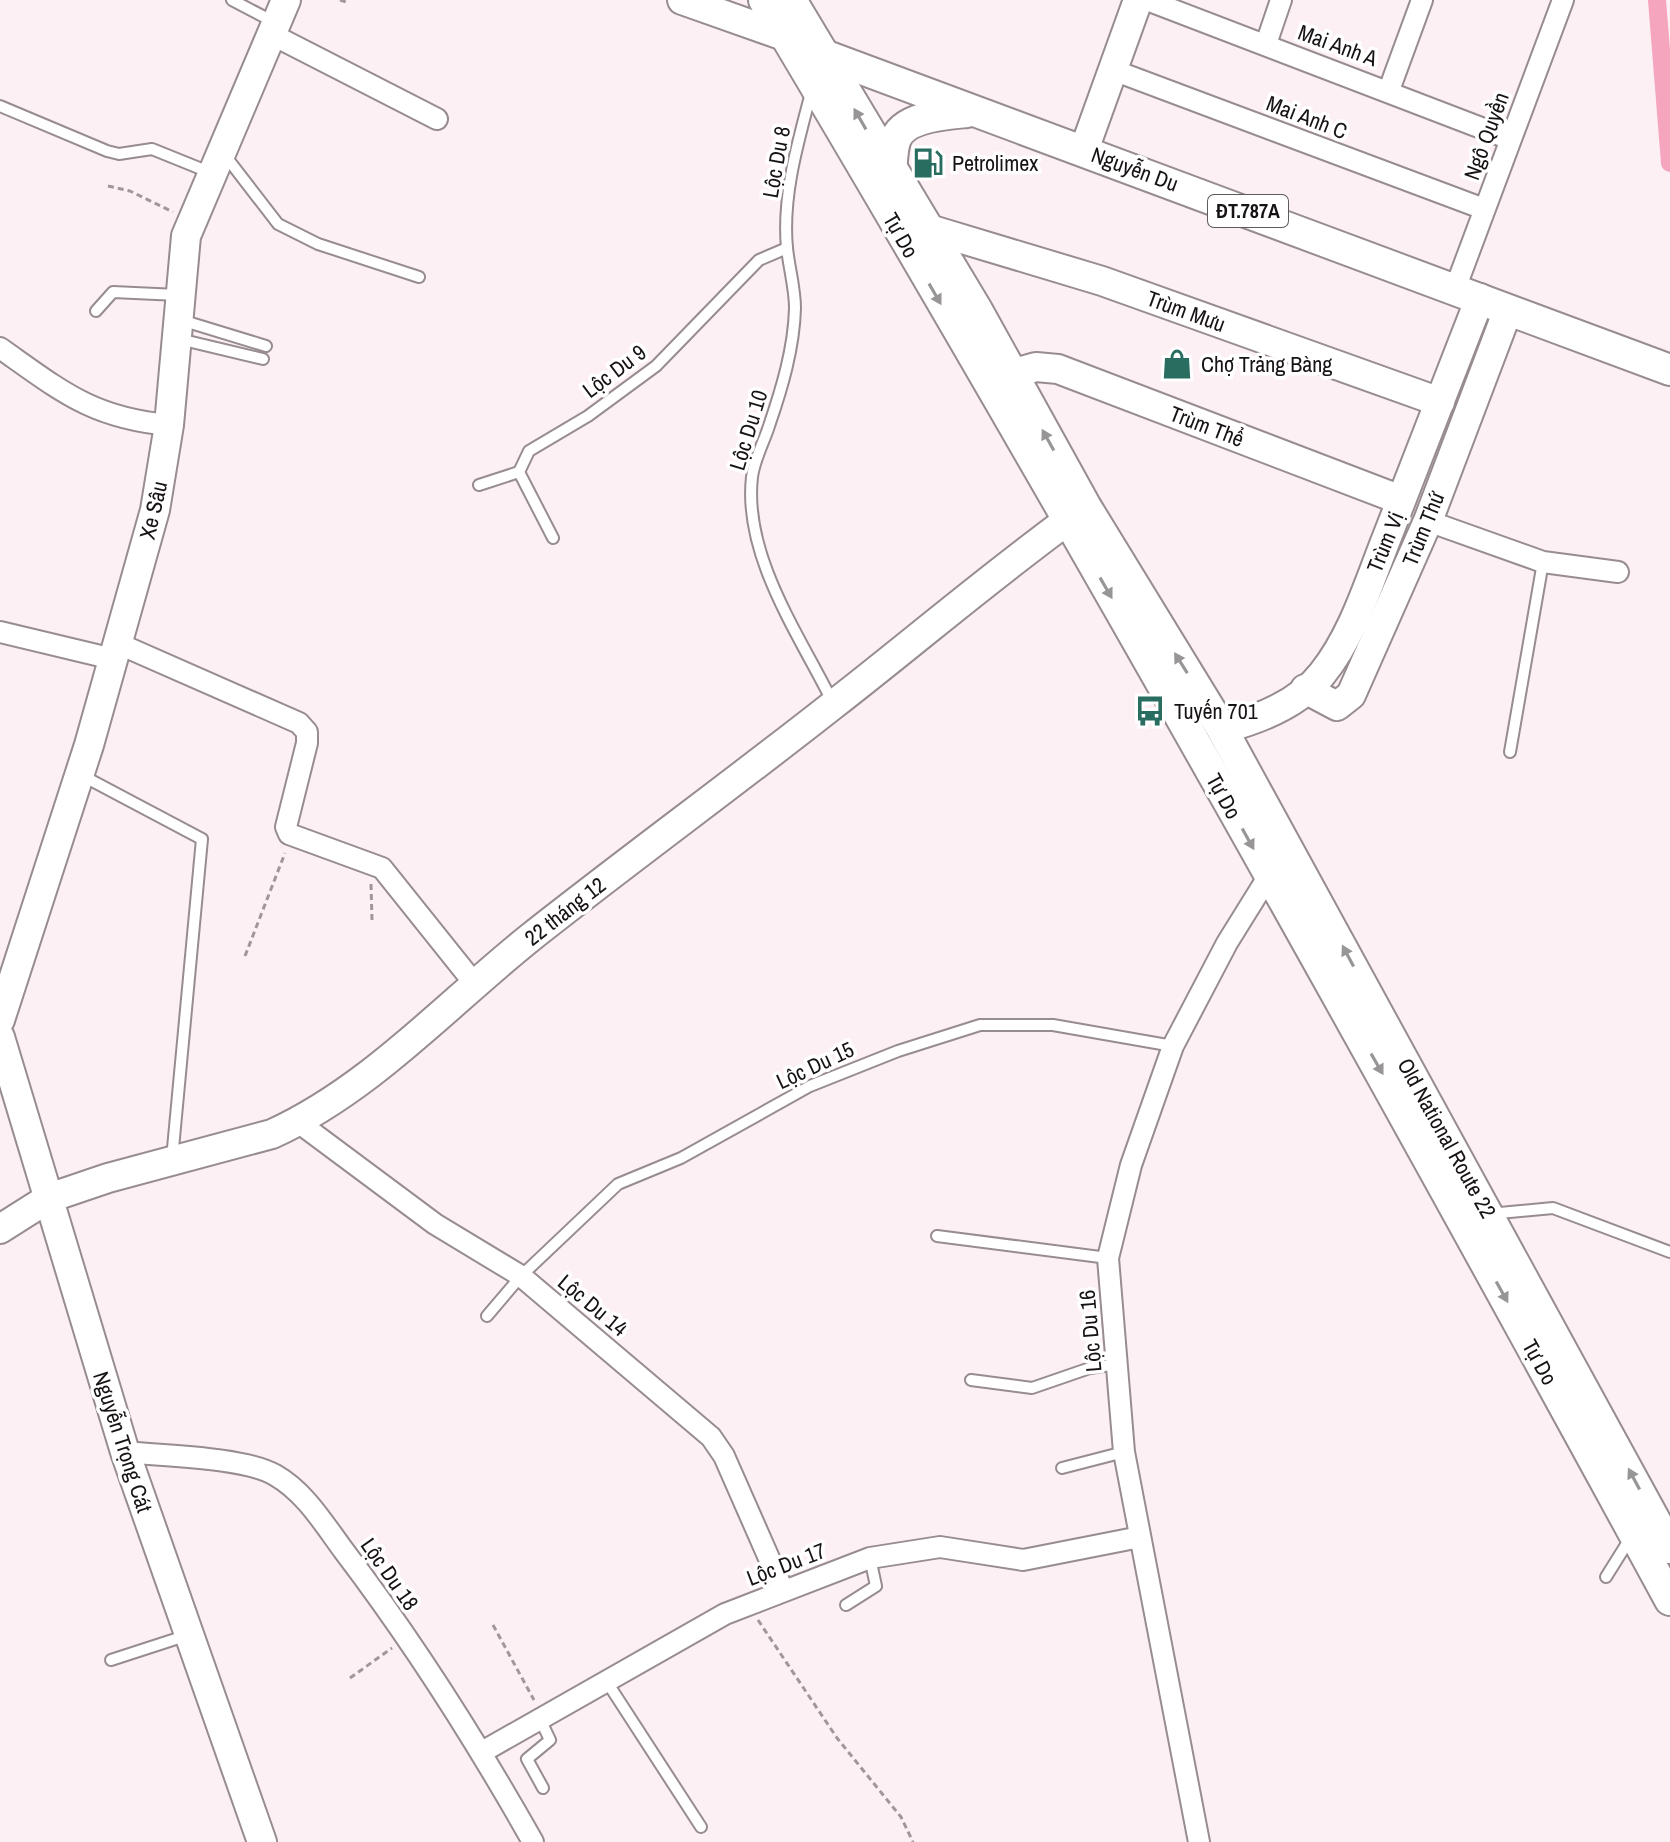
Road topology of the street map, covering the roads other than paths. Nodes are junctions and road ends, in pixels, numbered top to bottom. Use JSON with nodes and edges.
{"nodes":[{"id":1,"x":232,"y":0,"type":"edge"},
{"id":2,"x":682,"y":0,"type":"edge"},
{"id":3,"x":764,"y":0,"type":"edge"},
{"id":4,"x":791,"y":0,"type":"edge"},
{"id":5,"x":1138,"y":0,"type":"edge"},
{"id":6,"x":1147,"y":0,"type":"edge"},
{"id":7,"x":1281,"y":0,"type":"edge"},
{"id":8,"x":1422,"y":0,"type":"edge"},
{"id":9,"x":1563,"y":0,"type":"edge"},
{"id":10,"x":278,"y":19,"type":"edge"},
{"id":11,"x":783,"y":33,"type":"junction"},
{"id":12,"x":1266,"y":44,"type":"junction"},
{"id":13,"x":824,"y":55,"type":"junction"},
{"id":14,"x":1113,"y":70,"type":"junction"},
{"id":15,"x":813,"y":84,"type":"junction"},
{"id":16,"x":1389,"y":90,"type":"junction"},
{"id":17,"x":0,"y":106,"type":"edge"},
{"id":18,"x":970,"y":112,"type":"junction"},
{"id":19,"x":437,"y":119,"type":"dead end"},
{"id":20,"x":1510,"y":139,"type":"junction"},
{"id":21,"x":1084,"y":150,"type":"junction"},
{"id":22,"x":216,"y":161,"type":"junction"},
{"id":23,"x":891,"y":173,"type":"junction"},
{"id":24,"x":1484,"y":209,"type":"junction"},
{"id":25,"x":929,"y":229,"type":"junction"},
{"id":26,"x":787,"y":248,"type":"junction"},
{"id":27,"x":419,"y":277,"type":"dead end"},
{"id":28,"x":1467,"y":293,"type":"junction"},
{"id":29,"x":1508,"y":310,"type":"junction"},
{"id":30,"x":96,"y":311,"type":"dead end"},
{"id":31,"x":179,"y":318,"type":"junction"},
{"id":32,"x":266,"y":346,"type":"dead end"},
{"id":33,"x":0,"y":348,"type":"edge"},
{"id":34,"x":263,"y":359,"type":"dead end"},
{"id":35,"x":1670,"y":370,"type":"edge"},
{"id":36,"x":1011,"y":374,"type":"junction"},
{"id":37,"x":1440,"y":402,"type":"junction"},
{"id":38,"x":169,"y":425,"type":"junction"},
{"id":39,"x":519,"y":472,"type":"junction"},
{"id":40,"x":479,"y":485,"type":"dead end"},
{"id":41,"x":1401,"y":500,"type":"junction"},
{"id":42,"x":1076,"y":514,"type":"junction"},
{"id":43,"x":1428,"y":521,"type":"junction"},
{"id":44,"x":553,"y":538,"type":"dead end"},
{"id":45,"x":1543,"y":562,"type":"junction"},
{"id":46,"x":1618,"y":572,"type":"dead end"},
{"id":47,"x":0,"y":632,"type":"edge"},
{"id":48,"x":115,"y":651,"type":"junction"},
{"id":49,"x":1305,"y":689,"type":"junction"},
{"id":50,"x":834,"y":704,"type":"junction"},
{"id":51,"x":1222,"y":729,"type":"junction"},
{"id":52,"x":1510,"y":752,"type":"dead end"},
{"id":53,"x":80,"y":774,"type":"junction"},
{"id":54,"x":1298,"y":862,"type":"junction"},
{"id":55,"x":1268,"y":877,"type":"junction"},
{"id":56,"x":474,"y":983,"type":"junction"},
{"id":57,"x":0,"y":1020,"type":"edge"},
{"id":58,"x":0,"y":1037,"type":"edge"},
{"id":59,"x":1173,"y":1046,"type":"junction"},
{"id":60,"x":298,"y":1122,"type":"junction"},
{"id":61,"x":172,"y":1161,"type":"junction"},
{"id":62,"x":49,"y":1198,"type":"junction"},
{"id":63,"x":1489,"y":1214,"type":"junction"},
{"id":64,"x":0,"y":1229,"type":"edge"},
{"id":65,"x":937,"y":1236,"type":"dead end"},
{"id":66,"x":1670,"y":1252,"type":"edge"},
{"id":67,"x":1108,"y":1258,"type":"junction"},
{"id":68,"x":521,"y":1276,"type":"junction"},
{"id":69,"x":487,"y":1316,"type":"dead end"},
{"id":70,"x":1117,"y":1364,"type":"junction"},
{"id":71,"x":971,"y":1380,"type":"dead end"},
{"id":72,"x":125,"y":1452,"type":"junction"},
{"id":73,"x":1124,"y":1452,"type":"junction"},
{"id":74,"x":1062,"y":1468,"type":"dead end"},
{"id":75,"x":1633,"y":1533,"type":"junction"},
{"id":76,"x":1140,"y":1537,"type":"junction"},
{"id":77,"x":1670,"y":1548,"type":"edge"},
{"id":78,"x":870,"y":1558,"type":"junction"},
{"id":79,"x":1606,"y":1577,"type":"dead end"},
{"id":80,"x":783,"y":1590,"type":"junction"},
{"id":81,"x":1670,"y":1600,"type":"edge"},
{"id":82,"x":846,"y":1605,"type":"dead end"},
{"id":83,"x":190,"y":1635,"type":"junction"},
{"id":84,"x":111,"y":1660,"type":"dead end"},
{"id":85,"x":607,"y":1682,"type":"junction"},
{"id":86,"x":542,"y":1718,"type":"junction"},
{"id":87,"x":482,"y":1752,"type":"junction"},
{"id":88,"x":543,"y":1788,"type":"dead end"},
{"id":89,"x":701,"y":1827,"type":"dead end"},
{"id":90,"x":262,"y":1842,"type":"edge"},
{"id":91,"x":533,"y":1842,"type":"edge"},
{"id":92,"x":1199,"y":1842,"type":"edge"}],
"edges":[{"from":1,"to":10,"type":"lane"},
{"from":2,"to":11,"type":"street"},
{"from":3,"to":11,"type":"main road","name":"Tự Do"},
{"from":4,"to":13,"type":"main road","name":"Tự Do"},
{"from":5,"to":14,"type":"street"},
{"from":6,"to":12,"type":"street","name":"Mai Anh A"},
{"from":7,"to":12,"type":"street"},
{"from":8,"to":16,"type":"street"},
{"from":9,"to":20,"type":"street","name":"Ngô Quyền"},
{"from":10,"to":19,"type":"street"},
{"from":10,"to":22,"type":"street","name":"Xe Sâu"},
{"from":11,"to":13,"type":"street","number":"ĐT.787A"},
{"from":11,"to":15,"type":"main road","name":"Tự Do"},
{"from":12,"to":16,"type":"street","name":"Mai Anh A"},
{"from":13,"to":18,"type":"main road","name":"Nguyễn Du","number":"ĐT.787A"},
{"from":23,"to":13,"type":"main road","name":"Tự Do","one_way":true},
{"from":14,"to":21,"type":"street"},
{"from":14,"to":24,"type":"street","name":"Mai Anh C"},
{"from":15,"to":26,"type":"lane","name":"Lộc Du 8"},
{"from":15,"to":42,"type":"main road","name":"Tự Do","one_way":true},
{"from":16,"to":20,"type":"street","name":"Mai Anh A"},
{"from":17,"to":22,"type":"lane"},
{"from":18,"to":21,"type":"main road","name":"Nguyễn Du","number":"ĐT.787A"},
{"from":18,"to":23,"type":"main road"},
{"from":20,"to":24,"type":"street","name":"Ngô Quyền"},
{"from":21,"to":28,"type":"main road","name":"Nguyễn Du","number":"ĐT.787A"},
{"from":22,"to":27,"type":"lane"},
{"from":22,"to":31,"type":"street","name":"Xe Sâu"},
{"from":23,"to":25,"type":"main road","name":"Tự Do"},
{"from":24,"to":28,"type":"street","name":"Ngô Quyền"},
{"from":25,"to":36,"type":"main road","name":"Tự Do"},
{"from":25,"to":37,"type":"street","name":"Trùm Mưu"},
{"from":26,"to":39,"type":"lane","name":"Lộc Du 9"},
{"from":26,"to":50,"type":"lane","name":"Lộc Du 10"},
{"from":28,"to":29,"type":"main road","name":"Nguyễn Du","number":"ĐT.787A"},
{"from":28,"to":37,"type":"street","name":"Trùm Vị"},
{"from":29,"to":35,"type":"main road","name":"Nguyễn Du","number":"ĐT.787A"},
{"from":29,"to":43,"type":"street","name":"Trùm Thứ"},
{"from":30,"to":31,"type":"lane"},
{"from":31,"to":32,"type":"lane"},
{"from":31,"to":34,"type":"lane"},
{"from":31,"to":38,"type":"street","name":"Xe Sâu"},
{"from":33,"to":38,"type":"street"},
{"from":36,"to":41,"type":"street","name":"Trùm Thể"},
{"from":42,"to":36,"type":"main road","name":"Tự Do","one_way":true},
{"from":37,"to":41,"type":"street","name":"Trùm Vị"},
{"from":38,"to":48,"type":"street","name":"Xe Sâu"},
{"from":39,"to":40,"type":"lane"},
{"from":39,"to":44,"type":"lane"},
{"from":41,"to":49,"type":"street","name":"Trùm Vị"},
{"from":42,"to":50,"type":"street","name":"22 tháng 12"},
{"from":51,"to":42,"type":"main road","name":"Tự Do","one_way":true},
{"from":42,"to":55,"type":"main road","name":"Tự Do","one_way":true},
{"from":43,"to":45,"type":"street"},
{"from":43,"to":49,"type":"street","name":"Trùm Thứ"},
{"from":45,"to":46,"type":"street"},
{"from":45,"to":52,"type":"lane"},
{"from":47,"to":48,"type":"street"},
{"from":48,"to":53,"type":"street","name":"Xe Sâu"},
{"from":48,"to":56,"type":"street"},
{"from":49,"to":51,"type":"street","name":"Trùm Vị"},
{"from":50,"to":56,"type":"street","name":"22 tháng 12"},
{"from":51,"to":54,"type":"main road","name":"Old National Route 22"},
{"from":53,"to":57,"type":"street","name":"Xe Sâu"},
{"from":53,"to":61,"type":"lane"},
{"from":54,"to":55,"type":"street"},
{"from":63,"to":54,"type":"main road","name":"Old National Route 22","one_way":true},
{"from":55,"to":59,"type":"street","name":"Lộc Du 16"},
{"from":55,"to":75,"type":"main road","name":"Tự Do","one_way":true},
{"from":56,"to":60,"type":"street","name":"22 tháng 12"},
{"from":58,"to":62,"type":"street","name":"Nguyễn Trọng Cát"},
{"from":59,"to":67,"type":"street","name":"Lộc Du 16"},
{"from":59,"to":68,"type":"lane","name":"Lộc Du 15"},
{"from":60,"to":61,"type":"street","name":"22 tháng 12"},
{"from":60,"to":68,"type":"street","name":"Lộc Du 14"},
{"from":61,"to":62,"type":"street","name":"22 tháng 12"},
{"from":62,"to":64,"type":"street","name":"22 tháng 12"},
{"from":62,"to":72,"type":"street","name":"Nguyễn Trọng Cát"},
{"from":63,"to":66,"type":"lane"},
{"from":77,"to":63,"type":"main road","name":"Old National Route 22","one_way":true},
{"from":65,"to":67,"type":"lane"},
{"from":67,"to":70,"type":"street","name":"Lộc Du 16"},
{"from":68,"to":69,"type":"lane","name":"Lộc Du 15"},
{"from":68,"to":80,"type":"street","name":"Lộc Du 14"},
{"from":70,"to":71,"type":"lane"},
{"from":70,"to":73,"type":"street","name":"Lộc Du 16"},
{"from":72,"to":83,"type":"street","name":"Nguyễn Trọng Cát"},
{"from":72,"to":87,"type":"street","name":"Lộc Du 18"},
{"from":73,"to":74,"type":"lane"},
{"from":73,"to":76,"type":"street","name":"Lộc Du 16"},
{"from":75,"to":79,"type":"lane"},
{"from":75,"to":81,"type":"main road","name":"Tự Do"},
{"from":76,"to":78,"type":"street","name":"Lộc Du 17"},
{"from":76,"to":92,"type":"street","name":"Lộc Du 16"},
{"from":78,"to":80,"type":"street","name":"Lộc Du 17"},
{"from":78,"to":82,"type":"lane"},
{"from":80,"to":85,"type":"street","name":"Lộc Du 17"},
{"from":83,"to":84,"type":"lane"},
{"from":83,"to":90,"type":"street","name":"Nguyễn Trọng Cát"},
{"from":85,"to":86,"type":"street","name":"Lộc Du 17"},
{"from":85,"to":89,"type":"lane"},
{"from":86,"to":87,"type":"street","name":"Lộc Du 17"},
{"from":86,"to":88,"type":"lane"},
{"from":87,"to":91,"type":"street","name":"Lộc Du 18"}]}
